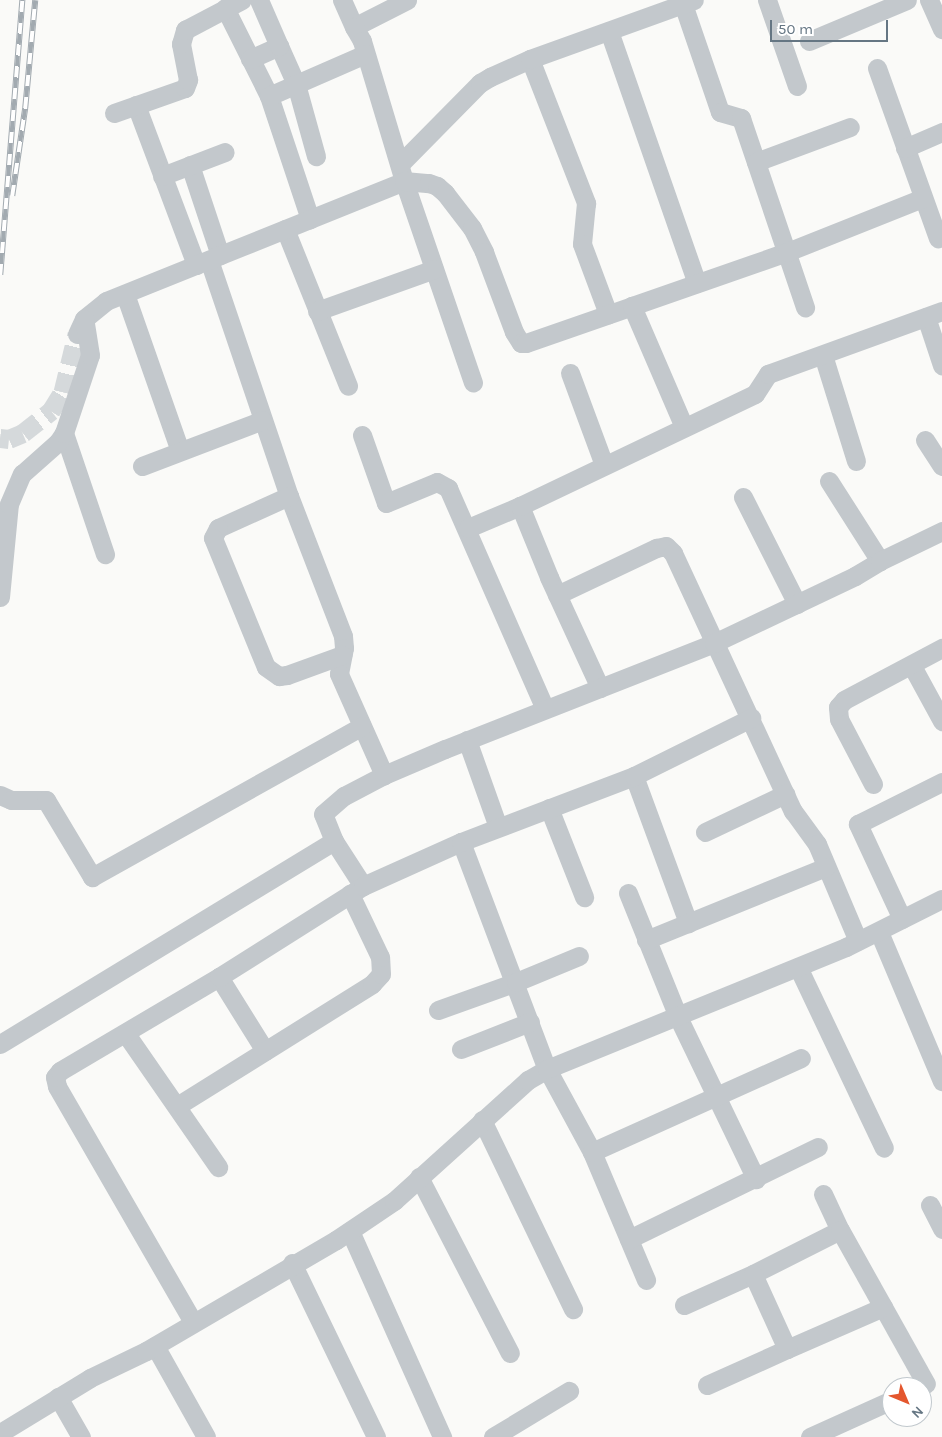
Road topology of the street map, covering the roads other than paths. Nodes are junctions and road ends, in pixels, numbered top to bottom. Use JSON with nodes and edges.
{"nodes":[{"id":1,"x":259,"y":0,"type":"edge"},
{"id":2,"x":342,"y":0,"type":"edge"},
{"id":3,"x":405,"y":0,"type":"edge"},
{"id":4,"x":767,"y":0,"type":"edge"},
{"id":5,"x":907,"y":0,"type":"edge"},
{"id":6,"x":929,"y":0,"type":"edge"},
{"id":7,"x":237,"y":2,"type":"edge"},
{"id":8,"x":688,"y":2,"type":"edge"},
{"id":9,"x":354,"y":27,"type":"junction"},
{"id":10,"x":942,"y":29,"type":"edge"},
{"id":11,"x":609,"y":31,"type":"junction"},
{"id":12,"x":809,"y":40,"type":"dead end"},
{"id":13,"x":279,"y":46,"type":"junction"},
{"id":14,"x":365,"y":54,"type":"junction"},
{"id":15,"x":250,"y":59,"type":"junction"},
{"id":16,"x":530,"y":60,"type":"junction"},
{"id":17,"x":877,"y":68,"type":"dead end"},
{"id":18,"x":296,"y":84,"type":"junction"},
{"id":19,"x":797,"y":86,"type":"dead end"},
{"id":20,"x":269,"y":96,"type":"junction"},
{"id":21,"x":136,"y":105,"type":"junction"},
{"id":22,"x":114,"y":112,"type":"dead end"},
{"id":23,"x":850,"y":127,"type":"dead end"},
{"id":24,"x":942,"y":132,"type":"edge"},
{"id":25,"x":905,"y":148,"type":"junction"},
{"id":26,"x":224,"y":152,"type":"dead end"},
{"id":27,"x":316,"y":156,"type":"dead end"},
{"id":28,"x":756,"y":162,"type":"junction"},
{"id":29,"x":190,"y":165,"type":"junction"},
{"id":30,"x":402,"y":172,"type":"junction"},
{"id":31,"x":162,"y":176,"type":"junction"},
{"id":32,"x":923,"y":198,"type":"junction"},
{"id":33,"x":310,"y":219,"type":"junction"},
{"id":34,"x":285,"y":230,"type":"junction"},
{"id":35,"x":938,"y":238,"type":"dead end"},
{"id":36,"x":787,"y":252,"type":"junction"},
{"id":37,"x":208,"y":260,"type":"junction"},
{"id":38,"x":434,"y":269,"type":"junction"},
{"id":39,"x":697,"y":283,"type":"junction"},
{"id":40,"x":125,"y":294,"type":"junction"},
{"id":41,"x":632,"y":306,"type":"junction"},
{"id":42,"x":805,"y":307,"type":"dead end"},
{"id":43,"x":317,"y":311,"type":"junction"},
{"id":44,"x":608,"y":314,"type":"junction"},
{"id":45,"x":934,"y":314,"type":"edge"},
{"id":46,"x":823,"y":354,"type":"junction"},
{"id":47,"x":942,"y":365,"type":"edge"},
{"id":48,"x":570,"y":373,"type":"dead end"},
{"id":49,"x":473,"y":383,"type":"dead end"},
{"id":50,"x":348,"y":386,"type":"dead end"},
{"id":51,"x":263,"y":420,"type":"junction"},
{"id":52,"x":684,"y":427,"type":"junction"},
{"id":53,"x":64,"y":433,"type":"junction"},
{"id":54,"x":362,"y":435,"type":"dead end"},
{"id":55,"x":925,"y":440,"type":"dead end"},
{"id":56,"x":180,"y":451,"type":"junction"},
{"id":57,"x":856,"y":461,"type":"dead end"},
{"id":58,"x":604,"y":465,"type":"junction"},
{"id":59,"x":142,"y":466,"type":"dead end"},
{"id":60,"x":942,"y":466,"type":"edge"},
{"id":61,"x":829,"y":481,"type":"dead end"},
{"id":62,"x":289,"y":496,"type":"junction"},
{"id":63,"x":742,"y":497,"type":"dead end"},
{"id":64,"x":520,"y":506,"type":"junction"},
{"id":65,"x":468,"y":528,"type":"junction"},
{"id":66,"x":942,"y":531,"type":"edge"},
{"id":67,"x":105,"y":554,"type":"dead end"},
{"id":68,"x":880,"y":561,"type":"junction"},
{"id":69,"x":557,"y":595,"type":"junction"},
{"id":70,"x":0,"y":597,"type":"edge"},
{"id":71,"x":797,"y":604,"type":"junction"},
{"id":72,"x":714,"y":643,"type":"junction"},
{"id":73,"x":942,"y":648,"type":"edge"},
{"id":74,"x":342,"y":655,"type":"junction"},
{"id":75,"x":912,"y":666,"type":"junction"},
{"id":76,"x":600,"y":688,"type":"junction"},
{"id":77,"x":545,"y":710,"type":"junction"},
{"id":78,"x":751,"y":718,"type":"junction"},
{"id":79,"x":942,"y":721,"type":"edge"},
{"id":80,"x":362,"y":726,"type":"junction"},
{"id":81,"x":467,"y":740,"type":"junction"},
{"id":82,"x":384,"y":775,"type":"junction"},
{"id":83,"x":634,"y":776,"type":"junction"},
{"id":84,"x":942,"y":782,"type":"edge"},
{"id":85,"x":873,"y":784,"type":"dead end"},
{"id":86,"x":785,"y":794,"type":"junction"},
{"id":87,"x":0,"y":795,"type":"edge"},
{"id":88,"x":549,"y":808,"type":"junction"},
{"id":89,"x":498,"y":828,"type":"junction"},
{"id":90,"x":705,"y":832,"type":"dead end"},
{"id":91,"x":334,"y":840,"type":"junction"},
{"id":92,"x":461,"y":842,"type":"junction"},
{"id":93,"x":826,"y":867,"type":"junction"},
{"id":94,"x":356,"y":890,"type":"junction"},
{"id":95,"x":628,"y":893,"type":"dead end"},
{"id":96,"x":584,"y":898,"type":"dead end"},
{"id":97,"x":940,"y":904,"type":"edge"},
{"id":98,"x":902,"y":919,"type":"junction"},
{"id":99,"x":688,"y":923,"type":"junction"},
{"id":100,"x":879,"y":932,"type":"junction"},
{"id":101,"x":646,"y":940,"type":"junction"},
{"id":102,"x":858,"y":941,"type":"junction"},
{"id":103,"x":579,"y":956,"type":"dead end"},
{"id":104,"x":798,"y":967,"type":"junction"},
{"id":105,"x":219,"y":977,"type":"junction"},
{"id":106,"x":516,"y":982,"type":"junction"},
{"id":107,"x":438,"y":1010,"type":"dead end"},
{"id":108,"x":678,"y":1017,"type":"junction"},
{"id":109,"x":530,"y":1022,"type":"junction"},
{"id":110,"x":126,"y":1034,"type":"junction"},
{"id":111,"x":0,"y":1044,"type":"edge"},
{"id":112,"x":461,"y":1049,"type":"dead end"},
{"id":113,"x":265,"y":1051,"type":"junction"},
{"id":114,"x":801,"y":1058,"type":"dead end"},
{"id":115,"x":547,"y":1069,"type":"junction"},
{"id":116,"x":942,"y":1081,"type":"edge"},
{"id":117,"x":716,"y":1097,"type":"junction"},
{"id":118,"x":177,"y":1106,"type":"junction"},
{"id":119,"x":482,"y":1120,"type":"junction"},
{"id":120,"x":818,"y":1147,"type":"dead end"},
{"id":121,"x":884,"y":1148,"type":"dead end"},
{"id":122,"x":592,"y":1152,"type":"junction"},
{"id":123,"x":218,"y":1167,"type":"dead end"},
{"id":124,"x":419,"y":1177,"type":"junction"},
{"id":125,"x":756,"y":1179,"type":"junction"},
{"id":126,"x":823,"y":1194,"type":"dead end"},
{"id":127,"x":930,"y":1205,"type":"dead end"},
{"id":128,"x":942,"y":1229,"type":"edge"},
{"id":129,"x":350,"y":1230,"type":"junction"},
{"id":130,"x":840,"y":1230,"type":"junction"},
{"id":131,"x":629,"y":1240,"type":"junction"},
{"id":132,"x":292,"y":1263,"type":"junction"},
{"id":133,"x":753,"y":1274,"type":"junction"},
{"id":134,"x":646,"y":1280,"type":"dead end"},
{"id":135,"x":684,"y":1305,"type":"dead end"},
{"id":136,"x":883,"y":1307,"type":"junction"},
{"id":137,"x":573,"y":1309,"type":"dead end"},
{"id":138,"x":193,"y":1322,"type":"junction"},
{"id":139,"x":155,"y":1346,"type":"junction"},
{"id":140,"x":787,"y":1349,"type":"junction"},
{"id":141,"x":510,"y":1354,"type":"dead end"},
{"id":142,"x":926,"y":1377,"type":"edge"},
{"id":143,"x":707,"y":1385,"type":"dead end"},
{"id":144,"x":569,"y":1391,"type":"dead end"},
{"id":145,"x":58,"y":1397,"type":"junction"},
{"id":146,"x":882,"y":1405,"type":"edge"},
{"id":147,"x":0,"y":1434,"type":"edge"},
{"id":148,"x":80,"y":1437,"type":"edge"},
{"id":149,"x":206,"y":1437,"type":"edge"},
{"id":150,"x":376,"y":1437,"type":"edge"},
{"id":151,"x":442,"y":1437,"type":"edge"},
{"id":152,"x":493,"y":1437,"type":"edge"},
{"id":153,"x":810,"y":1437,"type":"edge"}],
"edges":[{"from":1,"to":13,"type":"street"},
{"from":2,"to":9,"type":"street"},
{"from":3,"to":9,"type":"street"},
{"from":4,"to":19,"type":"street"},
{"from":5,"to":12,"type":"street"},
{"from":6,"to":10,"type":"street"},
{"from":7,"to":15,"type":"street"},
{"from":7,"to":21,"type":"street"},
{"from":8,"to":11,"type":"street"},
{"from":8,"to":28,"type":"street"},
{"from":9,"to":14,"type":"street"},
{"from":11,"to":16,"type":"street"},
{"from":11,"to":39,"type":"street"},
{"from":13,"to":15,"type":"street"},
{"from":13,"to":18,"type":"street"},
{"from":14,"to":18,"type":"street"},
{"from":14,"to":30,"type":"street"},
{"from":15,"to":20,"type":"street"},
{"from":16,"to":30,"type":"street"},
{"from":16,"to":44,"type":"street"},
{"from":17,"to":25,"type":"street"},
{"from":18,"to":20,"type":"street"},
{"from":18,"to":27,"type":"street"},
{"from":20,"to":33,"type":"street"},
{"from":21,"to":22,"type":"street"},
{"from":21,"to":31,"type":"street"},
{"from":23,"to":28,"type":"street"},
{"from":24,"to":25,"type":"street"},
{"from":25,"to":32,"type":"street"},
{"from":26,"to":29,"type":"street"},
{"from":28,"to":36,"type":"street"},
{"from":29,"to":31,"type":"street"},
{"from":29,"to":37,"type":"street"},
{"from":30,"to":33,"type":"street"},
{"from":30,"to":38,"type":"street"},
{"from":30,"to":44,"type":"street"},
{"from":31,"to":37,"type":"street"},
{"from":32,"to":35,"type":"street"},
{"from":32,"to":36,"type":"street"},
{"from":33,"to":34,"type":"street"},
{"from":34,"to":37,"type":"street"},
{"from":34,"to":43,"type":"street"},
{"from":36,"to":39,"type":"street"},
{"from":36,"to":42,"type":"street"},
{"from":37,"to":40,"type":"street"},
{"from":37,"to":51,"type":"street"},
{"from":38,"to":43,"type":"street"},
{"from":38,"to":49,"type":"street"},
{"from":39,"to":41,"type":"street"},
{"from":40,"to":53,"type":"street"},
{"from":40,"to":56,"type":"street"},
{"from":41,"to":44,"type":"street"},
{"from":41,"to":52,"type":"street"},
{"from":43,"to":50,"type":"street"},
{"from":45,"to":46,"type":"street"},
{"from":45,"to":47,"type":"street"},
{"from":46,"to":52,"type":"street"},
{"from":46,"to":57,"type":"street"},
{"from":48,"to":58,"type":"street"},
{"from":51,"to":56,"type":"street"},
{"from":51,"to":62,"type":"street"},
{"from":52,"to":58,"type":"street"},
{"from":53,"to":67,"type":"street"},
{"from":53,"to":70,"type":"street"},
{"from":54,"to":65,"type":"street"},
{"from":55,"to":60,"type":"street"},
{"from":56,"to":59,"type":"street"},
{"from":58,"to":64,"type":"street"},
{"from":61,"to":68,"type":"street"},
{"from":62,"to":74,"type":"street"},
{"from":62,"to":74,"type":"street"},
{"from":63,"to":71,"type":"street"},
{"from":64,"to":65,"type":"street"},
{"from":64,"to":69,"type":"street"},
{"from":65,"to":77,"type":"street"},
{"from":66,"to":68,"type":"street"},
{"from":68,"to":71,"type":"street"},
{"from":69,"to":72,"type":"street"},
{"from":69,"to":76,"type":"street"},
{"from":71,"to":72,"type":"street"},
{"from":72,"to":76,"type":"street"},
{"from":72,"to":78,"type":"street"},
{"from":73,"to":75,"type":"street"},
{"from":74,"to":80,"type":"street"},
{"from":75,"to":79,"type":"street"},
{"from":75,"to":85,"type":"street"},
{"from":76,"to":77,"type":"street"},
{"from":77,"to":81,"type":"street"},
{"from":78,"to":83,"type":"street"},
{"from":78,"to":86,"type":"street"},
{"from":80,"to":82,"type":"street"},
{"from":80,"to":87,"type":"street"},
{"from":81,"to":82,"type":"street"},
{"from":81,"to":89,"type":"street"},
{"from":82,"to":91,"type":"street"},
{"from":83,"to":88,"type":"street"},
{"from":83,"to":99,"type":"street"},
{"from":84,"to":98,"type":"street"},
{"from":86,"to":90,"type":"street"},
{"from":86,"to":93,"type":"street"},
{"from":88,"to":89,"type":"street"},
{"from":88,"to":96,"type":"street"},
{"from":89,"to":92,"type":"street"},
{"from":91,"to":94,"type":"street"},
{"from":91,"to":111,"type":"street"},
{"from":92,"to":94,"type":"street"},
{"from":92,"to":106,"type":"street"},
{"from":93,"to":99,"type":"street"},
{"from":93,"to":102,"type":"street"},
{"from":94,"to":105,"type":"street"},
{"from":94,"to":113,"type":"street"},
{"from":95,"to":101,"type":"street"},
{"from":97,"to":98,"type":"street"},
{"from":98,"to":100,"type":"street"},
{"from":99,"to":101,"type":"street"},
{"from":100,"to":102,"type":"street"},
{"from":100,"to":116,"type":"street"},
{"from":101,"to":108,"type":"street"},
{"from":102,"to":104,"type":"street"},
{"from":103,"to":106,"type":"street"},
{"from":104,"to":108,"type":"street"},
{"from":104,"to":121,"type":"street"},
{"from":105,"to":110,"type":"street"},
{"from":105,"to":113,"type":"street"},
{"from":106,"to":107,"type":"street"},
{"from":106,"to":109,"type":"street"},
{"from":108,"to":115,"type":"street"},
{"from":108,"to":117,"type":"street"},
{"from":109,"to":112,"type":"street"},
{"from":109,"to":115,"type":"street"},
{"from":110,"to":118,"type":"street"},
{"from":110,"to":138,"type":"street"},
{"from":113,"to":118,"type":"street"},
{"from":114,"to":117,"type":"street"},
{"from":115,"to":119,"type":"street"},
{"from":115,"to":122,"type":"street"},
{"from":117,"to":122,"type":"street"},
{"from":117,"to":125,"type":"street"},
{"from":118,"to":123,"type":"street"},
{"from":119,"to":124,"type":"street"},
{"from":119,"to":137,"type":"street"},
{"from":120,"to":125,"type":"street"},
{"from":122,"to":131,"type":"street"},
{"from":124,"to":129,"type":"street"},
{"from":124,"to":141,"type":"street"},
{"from":125,"to":131,"type":"street"},
{"from":126,"to":130,"type":"street"},
{"from":127,"to":128,"type":"street"},
{"from":129,"to":132,"type":"street"},
{"from":129,"to":151,"type":"street"},
{"from":130,"to":133,"type":"street"},
{"from":130,"to":136,"type":"street"},
{"from":131,"to":134,"type":"street"},
{"from":132,"to":138,"type":"street"},
{"from":132,"to":150,"type":"street"},
{"from":133,"to":135,"type":"street"},
{"from":133,"to":140,"type":"street"},
{"from":136,"to":140,"type":"street"},
{"from":136,"to":142,"type":"street"},
{"from":138,"to":139,"type":"street"},
{"from":139,"to":145,"type":"street"},
{"from":139,"to":149,"type":"street"},
{"from":140,"to":143,"type":"street"},
{"from":144,"to":152,"type":"street"},
{"from":145,"to":147,"type":"street"},
{"from":145,"to":148,"type":"street"},
{"from":146,"to":153,"type":"street"}]}
